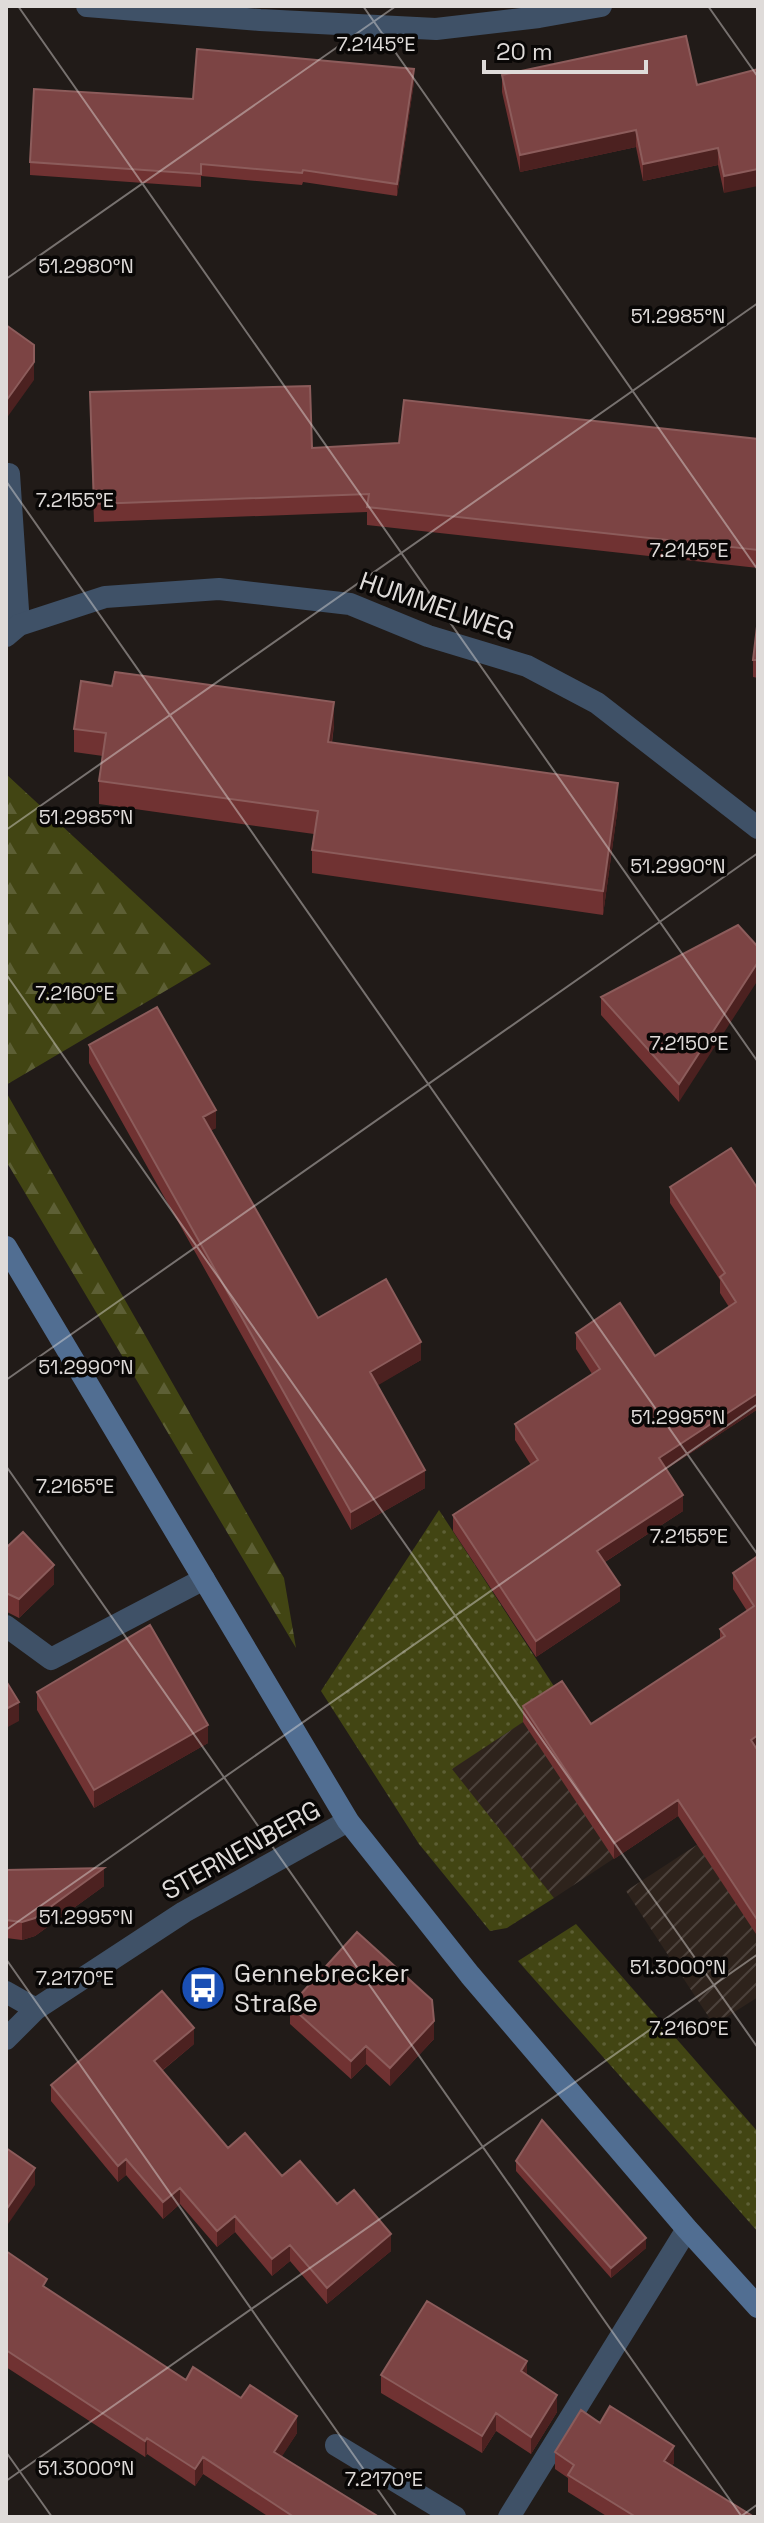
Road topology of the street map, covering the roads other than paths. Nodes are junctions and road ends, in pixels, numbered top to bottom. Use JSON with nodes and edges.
{"nodes":[{"id":1,"x":87,"y":6,"type":"edge"},
{"id":2,"x":601,"y":6,"type":"edge"},
{"id":3,"x":9,"y":474,"type":"dead end"},
{"id":4,"x":13,"y":630,"type":"edge"},
{"id":5,"x":758,"y":828,"type":"edge"},
{"id":6,"x":6,"y":1247,"type":"edge"},
{"id":7,"x":204,"y":1579,"type":"junction"},
{"id":8,"x":6,"y":1626,"type":"edge"},
{"id":9,"x":348,"y":1821,"type":"junction"},
{"id":10,"x":6,"y":1992,"type":"edge"},
{"id":11,"x":36,"y":2009,"type":"junction"},
{"id":12,"x":6,"y":2039,"type":"edge"},
{"id":13,"x":687,"y":2229,"type":"junction"},
{"id":14,"x":758,"y":2307,"type":"edge"},
{"id":15,"x":336,"y":2445,"type":"dead end"},
{"id":16,"x":455,"y":2517,"type":"edge"},
{"id":17,"x":509,"y":2517,"type":"edge"}],
"edges":[{"from":1,"to":2,"type":"street"},
{"from":3,"to":4,"type":"street"},
{"from":4,"to":5,"type":"street","name":"HUMMELWEG"},
{"from":6,"to":7,"type":"main road"},
{"from":7,"to":8,"type":"street"},
{"from":7,"to":9,"type":"main road"},
{"from":9,"to":11,"type":"street","name":"STERNENBERG"},
{"from":9,"to":13,"type":"main road"},
{"from":10,"to":11,"type":"street"},
{"from":11,"to":12,"type":"street","name":"STERNENBERG"},
{"from":13,"to":14,"type":"main road"},
{"from":13,"to":17,"type":"street"},
{"from":15,"to":16,"type":"street"}]}
